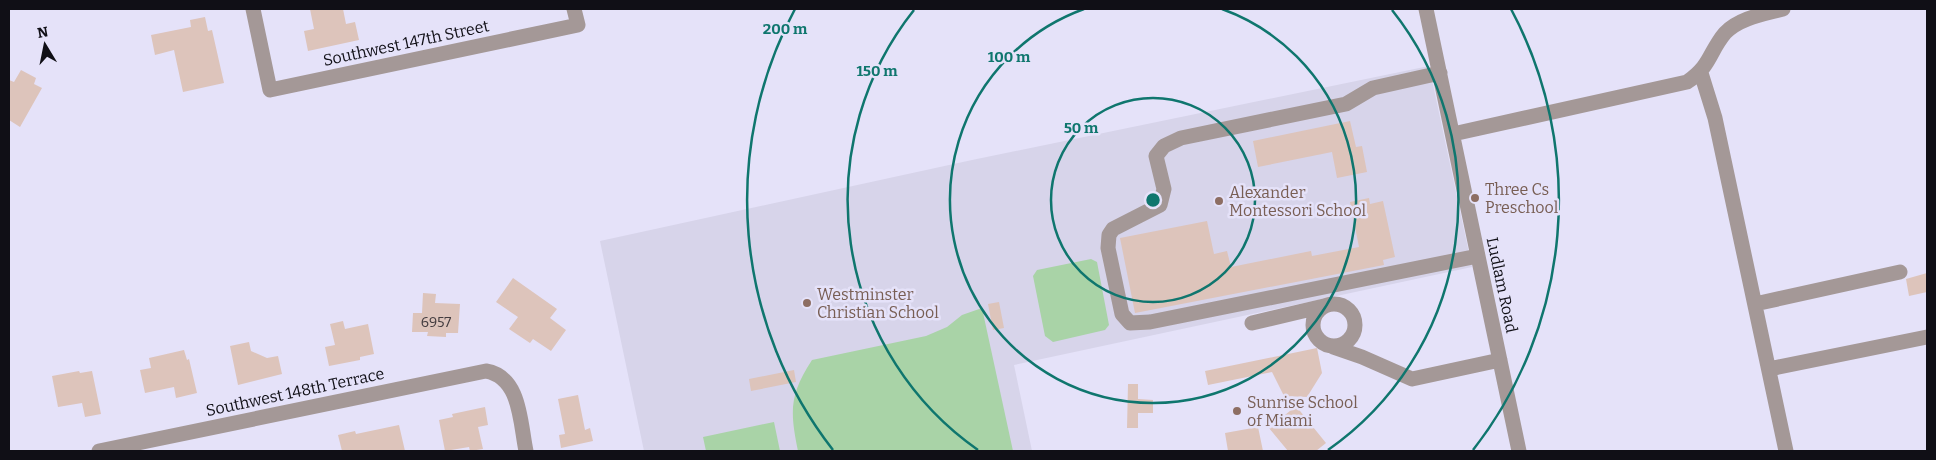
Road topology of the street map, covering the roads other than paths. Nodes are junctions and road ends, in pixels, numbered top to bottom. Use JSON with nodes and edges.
{"nodes":[{"id":1,"x":253,"y":9,"type":"edge"},
{"id":2,"x":574,"y":9,"type":"edge"},
{"id":3,"x":1426,"y":9,"type":"edge"},
{"id":4,"x":1783,"y":9,"type":"edge"},
{"id":5,"x":1440,"y":73,"type":"junction"},
{"id":6,"x":1701,"y":73,"type":"junction"},
{"id":7,"x":1453,"y":134,"type":"junction"},
{"id":8,"x":1478,"y":256,"type":"junction"},
{"id":9,"x":1900,"y":272,"type":"dead end"},
{"id":10,"x":1755,"y":304,"type":"junction"},
{"id":11,"x":1325,"y":306,"type":"junction"},
{"id":12,"x":1288,"y":314,"type":"junction"},
{"id":13,"x":1252,"y":323,"type":"dead end"},
{"id":14,"x":1355,"y":324,"type":"junction"},
{"id":15,"x":1312,"y":329,"type":"junction"},
{"id":16,"x":1927,"y":337,"type":"edge"},
{"id":17,"x":1333,"y":347,"type":"junction"},
{"id":18,"x":1362,"y":357,"type":"junction"},
{"id":19,"x":1500,"y":360,"type":"junction"},
{"id":20,"x":1769,"y":369,"type":"junction"},
{"id":21,"x":98,"y":451,"type":"edge"},
{"id":22,"x":526,"y":451,"type":"edge"},
{"id":23,"x":1519,"y":451,"type":"edge"},
{"id":24,"x":1786,"y":451,"type":"edge"}],
"edges":[{"from":1,"to":2,"type":"street","name":"Southwest 147th Street"},
{"from":3,"to":5,"type":"street","name":"Ludlam Road"},
{"from":4,"to":6,"type":"street"},
{"from":5,"to":7,"type":"street","name":"Ludlam Road"},
{"from":5,"to":8,"type":"street"},
{"from":6,"to":7,"type":"street"},
{"from":6,"to":10,"type":"street"},
{"from":7,"to":8,"type":"street","name":"Ludlam Road"},
{"from":8,"to":19,"type":"street","name":"Ludlam Road"},
{"from":9,"to":10,"type":"street"},
{"from":10,"to":20,"type":"street"},
{"from":11,"to":12,"type":"street"},
{"from":11,"to":14,"type":"street"},
{"from":11,"to":15,"type":"street"},
{"from":12,"to":13,"type":"street"},
{"from":12,"to":15,"type":"street"},
{"from":14,"to":17,"type":"street"},
{"from":14,"to":18,"type":"street"},
{"from":15,"to":17,"type":"street"},
{"from":16,"to":20,"type":"street"},
{"from":17,"to":18,"type":"street"},
{"from":18,"to":19,"type":"street"},
{"from":19,"to":23,"type":"street","name":"Ludlam Road"},
{"from":20,"to":24,"type":"street"},
{"from":21,"to":22,"type":"street","name":"Southwest 148th Terrace"}]}
